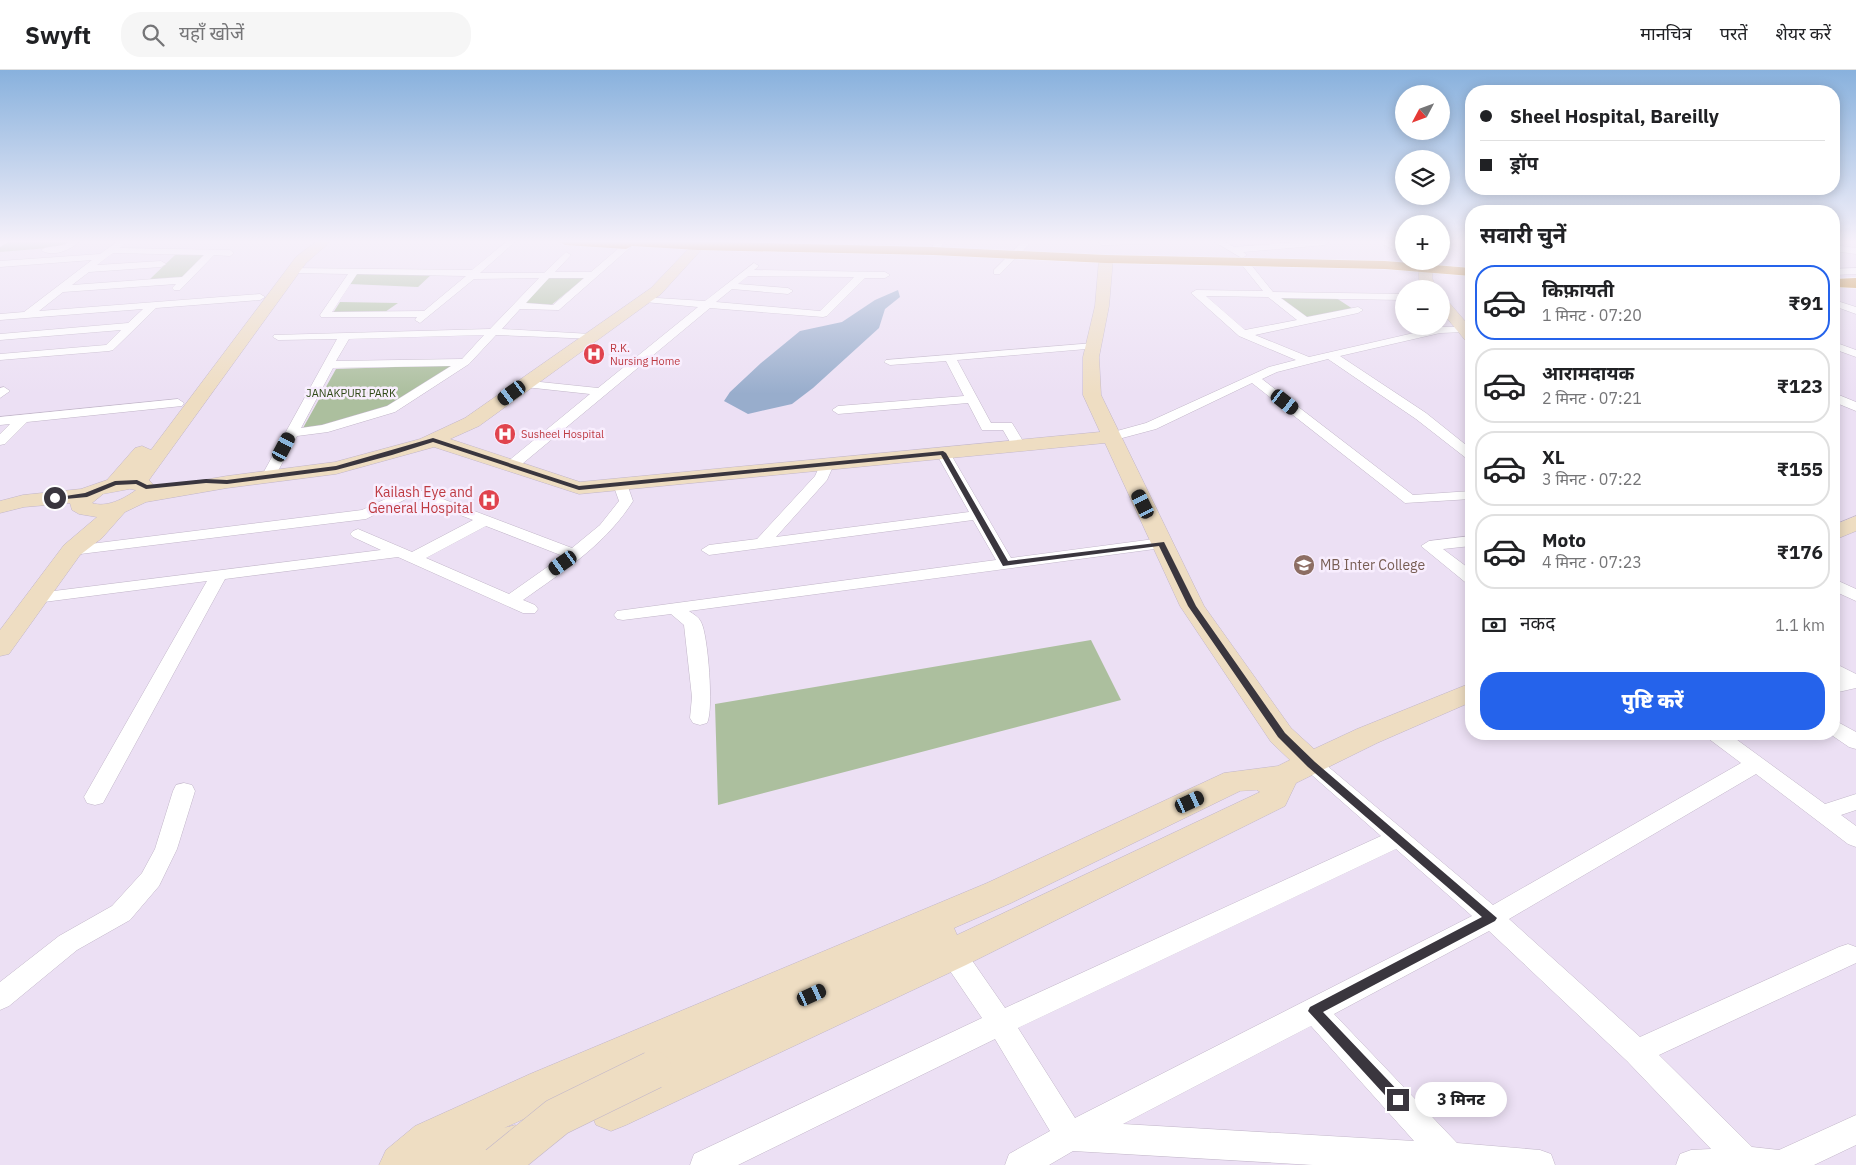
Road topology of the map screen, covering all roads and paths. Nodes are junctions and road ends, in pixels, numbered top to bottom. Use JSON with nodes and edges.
{"nodes":[{"id":1,"x":55,"y":292,"type":"edge"},
{"id":2,"x":171,"y":292,"type":"edge"},
{"id":3,"x":264,"y":292,"type":"edge"},
{"id":4,"x":278,"y":292,"type":"edge"},
{"id":5,"x":340,"y":292,"type":"edge"},
{"id":6,"x":452,"y":292,"type":"edge"},
{"id":7,"x":530,"y":292,"type":"edge"},
{"id":8,"x":574,"y":292,"type":"edge"},
{"id":9,"x":654,"y":292,"type":"edge"},
{"id":10,"x":723,"y":292,"type":"edge"},
{"id":11,"x":787,"y":292,"type":"edge"},
{"id":12,"x":845,"y":292,"type":"edge"},
{"id":13,"x":1103,"y":292,"type":"edge"},
{"id":14,"x":1270,"y":294,"type":"junction"},
{"id":15,"x":1395,"y":296,"type":"edge"},
{"id":16,"x":260,"y":297,"type":"junction"},
{"id":17,"x":645,"y":299,"type":"junction"},
{"id":18,"x":708,"y":304,"type":"junction"},
{"id":19,"x":1840,"y":304,"type":"edge"},
{"id":20,"x":157,"y":305,"type":"junction"},
{"id":21,"x":516,"y":306,"type":"junction"},
{"id":22,"x":769,"y":309,"type":"junction"},
{"id":23,"x":1358,"y":310,"type":"dead end"},
{"id":24,"x":1856,"y":311,"type":"edge"},
{"id":25,"x":1450,"y":312,"type":"edge"},
{"id":26,"x":427,"y":314,"type":"junction"},
{"id":27,"x":27,"y":315,"type":"junction"},
{"id":28,"x":0,"y":317,"type":"edge"},
{"id":29,"x":1305,"y":321,"type":"junction"},
{"id":30,"x":132,"y":326,"type":"junction"},
{"id":31,"x":1465,"y":330,"type":"edge"},
{"id":32,"x":492,"y":332,"type":"junction"},
{"id":33,"x":1465,"y":333,"type":"edge"},
{"id":34,"x":404,"y":334,"type":"junction"},
{"id":35,"x":1243,"y":334,"type":"junction"},
{"id":36,"x":345,"y":335,"type":"junction"},
{"id":37,"x":0,"y":337,"type":"edge"},
{"id":38,"x":278,"y":337,"type":"dead end"},
{"id":39,"x":590,"y":337,"type":"junction"},
{"id":40,"x":1094,"y":346,"type":"junction"},
{"id":41,"x":1840,"y":347,"type":"edge"},
{"id":42,"x":1330,"y":354,"type":"junction"},
{"id":43,"x":1856,"y":354,"type":"edge"},
{"id":44,"x":18,"y":356,"type":"junction"},
{"id":45,"x":0,"y":357,"type":"edge"},
{"id":46,"x":950,"y":357,"type":"junction"},
{"id":47,"x":1306,"y":360,"type":"junction"},
{"id":48,"x":465,"y":362,"type":"junction"},
{"id":49,"x":890,"y":362,"type":"dead end"},
{"id":50,"x":329,"y":366,"type":"junction"},
{"id":51,"x":0,"y":371,"type":"edge"},
{"id":52,"x":1253,"y":378,"type":"junction"},
{"id":53,"x":525,"y":383,"type":"junction"},
{"id":54,"x":601,"y":392,"type":"junction"},
{"id":55,"x":972,"y":399,"type":"junction"},
{"id":56,"x":1840,"y":400,"type":"edge"},
{"id":57,"x":178,"y":403,"type":"junction"},
{"id":58,"x":1856,"y":407,"type":"edge"},
{"id":59,"x":838,"y":410,"type":"dead end"},
{"id":60,"x":23,"y":419,"type":"junction"},
{"id":61,"x":0,"y":421,"type":"edge"},
{"id":62,"x":292,"y":433,"type":"junction"},
{"id":63,"x":1111,"y":437,"type":"junction"},
{"id":64,"x":433,"y":440,"type":"junction"},
{"id":65,"x":0,"y":441,"type":"edge"},
{"id":66,"x":1019,"y":446,"type":"junction"},
{"id":67,"x":1465,"y":450,"type":"edge"},
{"id":68,"x":943,"y":453,"type":"junction"},
{"id":69,"x":827,"y":464,"type":"junction"},
{"id":70,"x":511,"y":466,"type":"junction"},
{"id":71,"x":268,"y":477,"type":"junction"},
{"id":72,"x":115,"y":483,"type":"junction"},
{"id":73,"x":620,"y":484,"type":"junction"},
{"id":74,"x":141,"y":489,"type":"junction"},
{"id":75,"x":1465,"y":495,"type":"edge"},
{"id":76,"x":86,"y":503,"type":"junction"},
{"id":77,"x":118,"y":507,"type":"junction"},
{"id":78,"x":0,"y":508,"type":"edge"},
{"id":79,"x":366,"y":514,"type":"junction"},
{"id":80,"x":978,"y":515,"type":"junction"},
{"id":81,"x":484,"y":520,"type":"junction"},
{"id":82,"x":1856,"y":523,"type":"edge"},
{"id":83,"x":1840,"y":530,"type":"edge"},
{"id":84,"x":358,"y":534,"type":"junction"},
{"id":85,"x":1465,"y":542,"type":"edge"},
{"id":86,"x":762,"y":543,"type":"junction"},
{"id":87,"x":1162,"y":543,"type":"junction"},
{"id":88,"x":72,"y":550,"type":"junction"},
{"id":89,"x":709,"y":550,"type":"dead end"},
{"id":90,"x":407,"y":555,"type":"junction"},
{"id":91,"x":575,"y":555,"type":"junction"},
{"id":92,"x":348,"y":559,"type":"junction"},
{"id":93,"x":1006,"y":564,"type":"junction"},
{"id":94,"x":1465,"y":573,"type":"edge"},
{"id":95,"x":219,"y":575,"type":"junction"},
{"id":96,"x":1840,"y":587,"type":"edge"},
{"id":97,"x":1856,"y":596,"type":"edge"},
{"id":98,"x":36,"y":598,"type":"junction"},
{"id":99,"x":511,"y":601,"type":"junction"},
{"id":100,"x":674,"y":608,"type":"junction"},
{"id":101,"x":529,"y":609,"type":"dead end"},
{"id":102,"x":623,"y":615,"type":"dead end"},
{"id":103,"x":0,"y":648,"type":"edge"},
{"id":104,"x":1840,"y":673,"type":"edge"},
{"id":105,"x":1856,"y":682,"type":"edge"},
{"id":106,"x":1840,"y":686,"type":"edge"},
{"id":107,"x":1465,"y":695,"type":"edge"},
{"id":108,"x":700,"y":718,"type":"dead end"},
{"id":109,"x":1840,"y":731,"type":"edge"},
{"id":110,"x":1724,"y":740,"type":"edge"},
{"id":111,"x":1856,"y":742,"type":"edge"},
{"id":112,"x":1757,"y":764,"type":"junction"},
{"id":113,"x":1284,"y":776,"type":"junction"},
{"id":114,"x":184,"y":791,"type":"dead end"},
{"id":115,"x":94,"y":797,"type":"dead end"},
{"id":116,"x":1856,"y":802,"type":"edge"},
{"id":117,"x":1821,"y":813,"type":"junction"},
{"id":118,"x":1398,"y":838,"type":"junction"},
{"id":119,"x":1856,"y":838,"type":"edge"},
{"id":120,"x":1491,"y":918,"type":"junction"},
{"id":121,"x":953,"y":954,"type":"junction"},
{"id":122,"x":1848,"y":955,"type":"dead end"},
{"id":123,"x":0,"y":998,"type":"edge"},
{"id":124,"x":1314,"y":1011,"type":"junction"},
{"id":125,"x":1000,"y":1023,"type":"junction"},
{"id":126,"x":1637,"y":1052,"type":"junction"},
{"id":127,"x":1856,"y":1130,"type":"edge"},
{"id":128,"x":1070,"y":1136,"type":"junction"},
{"id":129,"x":1450,"y":1158,"type":"junction"},
{"id":130,"x":1746,"y":1163,"type":"edge"},
{"id":131,"x":402,"y":1165,"type":"edge"},
{"id":132,"x":498,"y":1165,"type":"edge"},
{"id":133,"x":705,"y":1165,"type":"edge"},
{"id":134,"x":1020,"y":1165,"type":"edge"},
{"id":135,"x":1540,"y":1165,"type":"edge"},
{"id":136,"x":1691,"y":1165,"type":"edge"}],
"edges":[{"from":1,"to":27,"type":"street"},
{"from":2,"to":20,"type":"street"},
{"from":3,"to":16,"type":"street"},
{"from":4,"to":74,"type":"street"},
{"from":5,"to":26,"type":"street"},
{"from":6,"to":26,"type":"street"},
{"from":7,"to":21,"type":"street"},
{"from":8,"to":21,"type":"street"},
{"from":9,"to":17,"type":"street"},
{"from":10,"to":18,"type":"street"},
{"from":11,"to":22,"type":"street"},
{"from":12,"to":22,"type":"street"},
{"from":13,"to":40,"type":"street"},
{"from":14,"to":15,"type":"street"},
{"from":14,"to":29,"type":"street"},
{"from":14,"to":35,"type":"street"},
{"from":16,"to":20,"type":"street"},
{"from":16,"to":57,"type":"street"},
{"from":17,"to":18,"type":"street"},
{"from":17,"to":39,"type":"street"},
{"from":18,"to":22,"type":"street"},
{"from":18,"to":54,"type":"street"},
{"from":19,"to":24,"type":"street"},
{"from":20,"to":27,"type":"street"},
{"from":20,"to":30,"type":"street"},
{"from":21,"to":32,"type":"street"},
{"from":23,"to":29,"type":"street"},
{"from":25,"to":31,"type":"street"},
{"from":26,"to":34,"type":"street"},
{"from":27,"to":28,"type":"street"},
{"from":29,"to":35,"type":"street"},
{"from":30,"to":37,"type":"street"},
{"from":30,"to":44,"type":"street"},
{"from":32,"to":34,"type":"street"},
{"from":32,"to":39,"type":"street"},
{"from":32,"to":48,"type":"street"},
{"from":33,"to":42,"type":"street"},
{"from":34,"to":36,"type":"street"},
{"from":35,"to":47,"type":"street"},
{"from":36,"to":38,"type":"street"},
{"from":36,"to":50,"type":"street"},
{"from":39,"to":53,"type":"street"},
{"from":40,"to":46,"type":"street"},
{"from":40,"to":63,"type":"street"},
{"from":41,"to":43,"type":"street"},
{"from":42,"to":47,"type":"street"},
{"from":42,"to":67,"type":"street"},
{"from":44,"to":45,"type":"street"},
{"from":44,"to":51,"type":"street"},
{"from":46,"to":49,"type":"street"},
{"from":46,"to":55,"type":"street"},
{"from":47,"to":52,"type":"street"},
{"from":48,"to":50,"type":"street"},
{"from":48,"to":62,"type":"street"},
{"from":50,"to":62,"type":"street"},
{"from":52,"to":63,"type":"street"},
{"from":52,"to":75,"type":"street"},
{"from":53,"to":54,"type":"street"},
{"from":53,"to":64,"type":"street"},
{"from":54,"to":70,"type":"street"},
{"from":55,"to":59,"type":"street"},
{"from":55,"to":66,"type":"street"},
{"from":56,"to":58,"type":"street"},
{"from":57,"to":60,"type":"street"},
{"from":57,"to":72,"type":"street"},
{"from":60,"to":61,"type":"street"},
{"from":60,"to":65,"type":"street"},
{"from":62,"to":71,"type":"street"},
{"from":63,"to":66,"type":"street"},
{"from":63,"to":87,"type":"street"},
{"from":64,"to":70,"type":"street"},
{"from":64,"to":71,"type":"street"},
{"from":66,"to":68,"type":"street"},
{"from":68,"to":69,"type":"street"},
{"from":68,"to":80,"type":"street"},
{"from":69,"to":73,"type":"street"},
{"from":69,"to":86,"type":"street"},
{"from":70,"to":73,"type":"street"},
{"from":71,"to":74,"type":"street"},
{"from":72,"to":74,"type":"street"},
{"from":72,"to":76,"type":"street"},
{"from":73,"to":91,"type":"street"},
{"from":74,"to":77,"type":"street"},
{"from":76,"to":77,"type":"street"},
{"from":76,"to":78,"type":"street"},
{"from":76,"to":88,"type":"street"},
{"from":77,"to":88,"type":"street"},
{"from":79,"to":81,"type":"street"},
{"from":79,"to":84,"type":"street"},
{"from":79,"to":88,"type":"street"},
{"from":80,"to":86,"type":"street"},
{"from":80,"to":93,"type":"street"},
{"from":81,"to":90,"type":"street"},
{"from":81,"to":91,"type":"street"},
{"from":82,"to":83,"type":"street"},
{"from":84,"to":90,"type":"street"},
{"from":84,"to":92,"type":"street"},
{"from":85,"to":94,"type":"street"},
{"from":86,"to":89,"type":"street"},
{"from":87,"to":93,"type":"street"},
{"from":87,"to":113,"type":"street"},
{"from":88,"to":98,"type":"street"},
{"from":90,"to":92,"type":"street"},
{"from":90,"to":99,"type":"street"},
{"from":91,"to":99,"type":"street"},
{"from":92,"to":95,"type":"street"},
{"from":93,"to":100,"type":"street"},
{"from":95,"to":98,"type":"street"},
{"from":95,"to":115,"type":"street"},
{"from":96,"to":97,"type":"street"},
{"from":98,"to":103,"type":"street"},
{"from":99,"to":101,"type":"street"},
{"from":100,"to":102,"type":"street"},
{"from":100,"to":108,"type":"street"},
{"from":104,"to":105,"type":"street"},
{"from":105,"to":106,"type":"street"},
{"from":107,"to":113,"type":"street"},
{"from":109,"to":111,"type":"street"},
{"from":110,"to":112,"type":"street"},
{"from":112,"to":117,"type":"street"},
{"from":112,"to":120,"type":"street"},
{"from":113,"to":118,"type":"street"},
{"from":113,"to":121,"type":"street"},
{"from":113,"to":131,"type":"street"},
{"from":113,"to":132,"type":"street","bridge":true},
{"from":114,"to":123,"type":"street"},
{"from":116,"to":117,"type":"street"},
{"from":117,"to":119,"type":"street"},
{"from":118,"to":120,"type":"street"},
{"from":118,"to":125,"type":"street"},
{"from":120,"to":124,"type":"street"},
{"from":120,"to":126,"type":"street"},
{"from":121,"to":125,"type":"street"},
{"from":121,"to":131,"type":"street"},
{"from":122,"to":126,"type":"street"},
{"from":124,"to":128,"type":"street"},
{"from":124,"to":129,"type":"street"},
{"from":125,"to":128,"type":"street"},
{"from":125,"to":133,"type":"street"},
{"from":126,"to":130,"type":"street"},
{"from":127,"to":130,"type":"street"},
{"from":128,"to":129,"type":"street"},
{"from":128,"to":134,"type":"street"},
{"from":129,"to":135,"type":"street"},
{"from":130,"to":136,"type":"street"}]}
